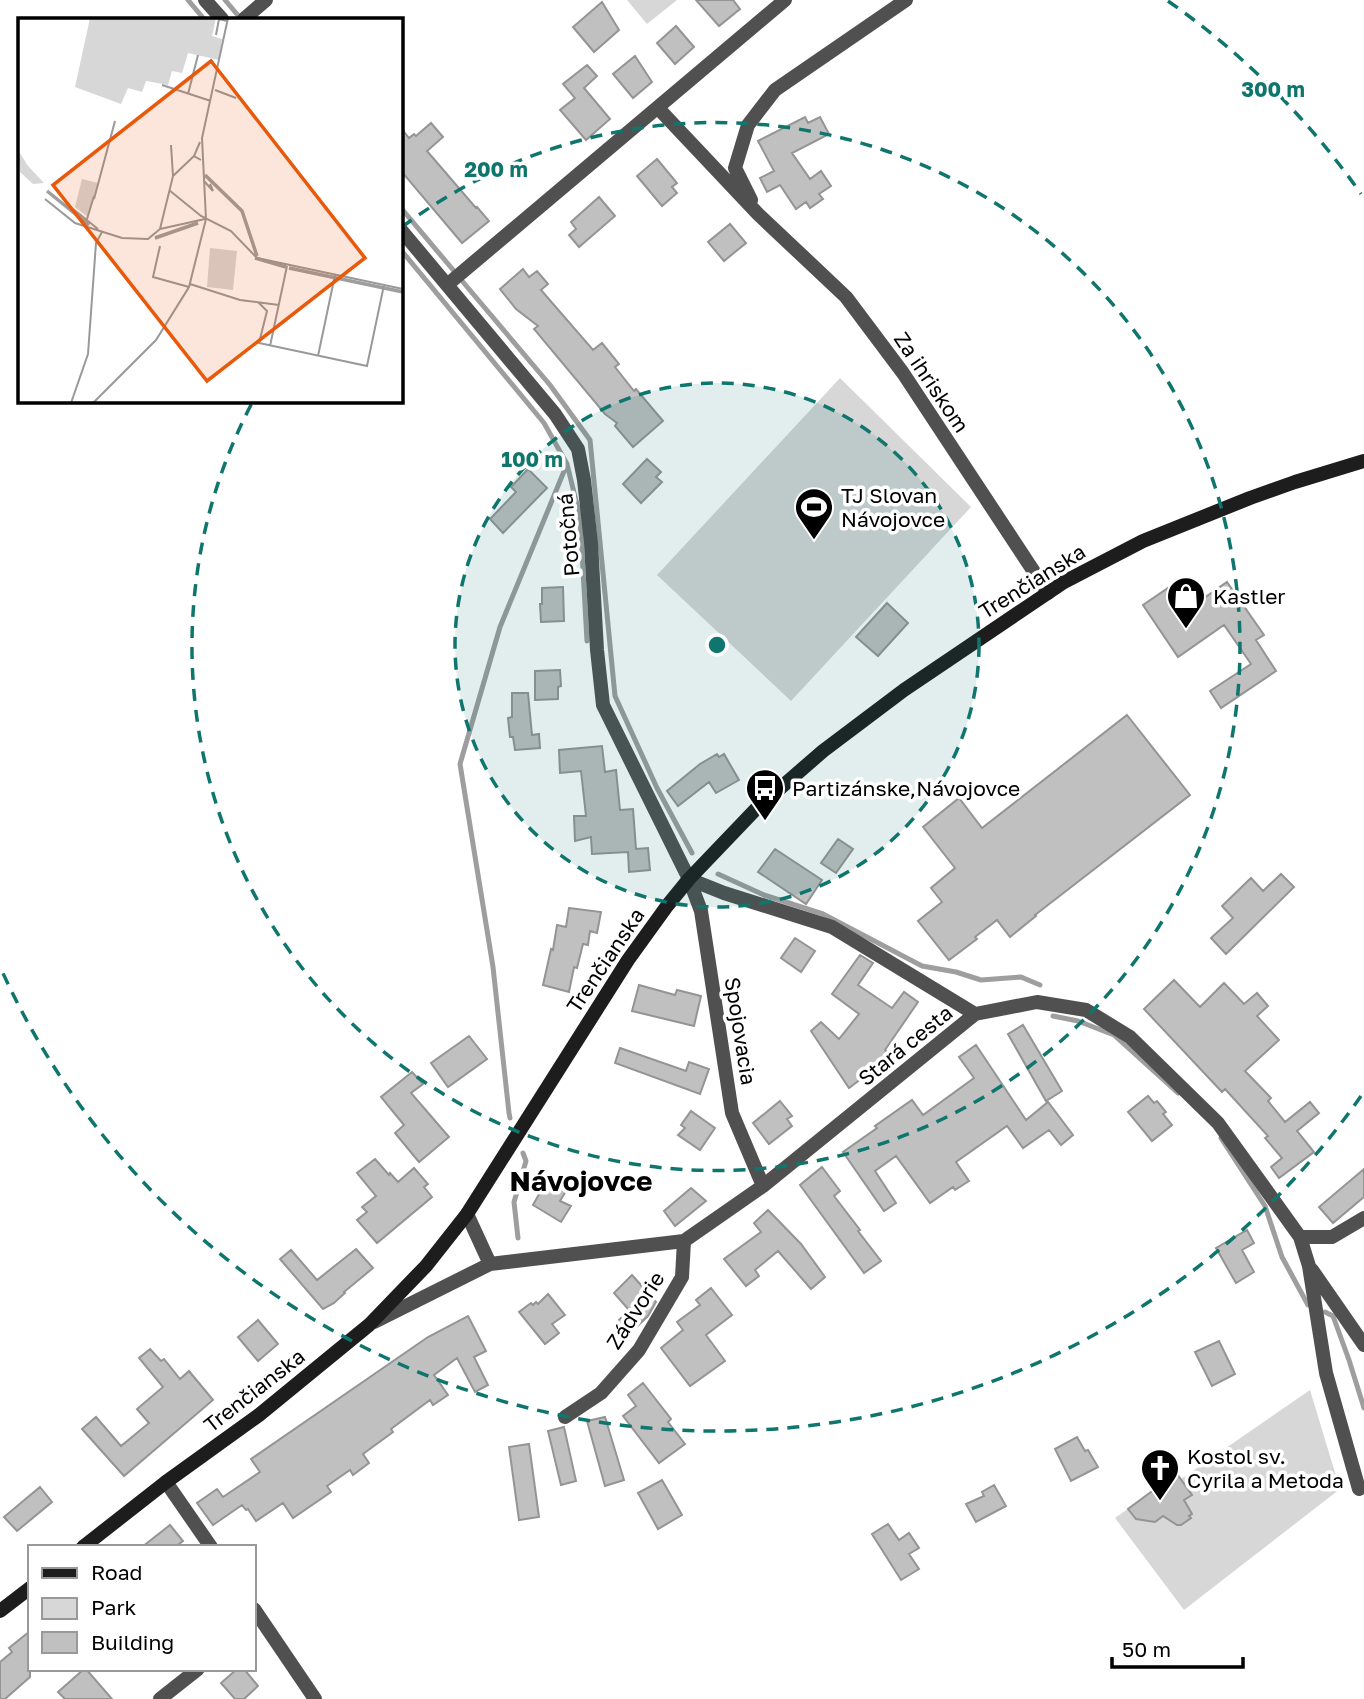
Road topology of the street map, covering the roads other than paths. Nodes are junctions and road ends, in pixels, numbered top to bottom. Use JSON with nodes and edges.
{"nodes":[{"id":1,"x":205,"y":0,"type":"edge"},
{"id":2,"x":267,"y":0,"type":"edge"},
{"id":3,"x":785,"y":0,"type":"edge"},
{"id":4,"x":906,"y":0,"type":"edge"},
{"id":5,"x":221,"y":18,"type":"edge"},
{"id":6,"x":245,"y":18,"type":"edge"},
{"id":7,"x":658,"y":108,"type":"junction"},
{"id":8,"x":758,"y":214,"type":"junction"},
{"id":9,"x":402,"y":231,"type":"edge"},
{"id":10,"x":447,"y":285,"type":"junction"},
{"id":11,"x":1364,"y":461,"type":"edge"},
{"id":12,"x":1048,"y":593,"type":"junction"},
{"id":13,"x":689,"y":878,"type":"junction"},
{"id":14,"x":975,"y":1014,"type":"junction"},
{"id":15,"x":763,"y":1186,"type":"junction"},
{"id":16,"x":467,"y":1214,"type":"junction"},
{"id":17,"x":1364,"y":1218,"type":"edge"},
{"id":18,"x":1300,"y":1237,"type":"junction"},
{"id":19,"x":684,"y":1241,"type":"junction"},
{"id":20,"x":490,"y":1264,"type":"junction"},
{"id":21,"x":1309,"y":1266,"type":"junction"},
{"id":22,"x":369,"y":1325,"type":"junction"},
{"id":23,"x":1364,"y":1345,"type":"edge"},
{"id":24,"x":565,"y":1417,"type":"dead end"},
{"id":25,"x":166,"y":1482,"type":"junction"},
{"id":26,"x":1359,"y":1489,"type":"dead end"},
{"id":27,"x":86,"y":1545,"type":"edge"},
{"id":28,"x":210,"y":1545,"type":"edge"},
{"id":29,"x":28,"y":1590,"type":"edge"},
{"id":30,"x":0,"y":1611,"type":"edge"},
{"id":31,"x":256,"y":1618,"type":"edge"},
{"id":32,"x":195,"y":1671,"type":"edge"},
{"id":33,"x":160,"y":1699,"type":"edge"},
{"id":34,"x":314,"y":1699,"type":"edge"}],
"edges":[{"from":1,"to":5,"type":"street"},
{"from":2,"to":6,"type":"street"},
{"from":3,"to":7,"type":"street"},
{"from":4,"to":8,"type":"street"},
{"from":7,"to":8,"type":"street","name":"Za ihriskom"},
{"from":7,"to":10,"type":"street"},
{"from":8,"to":12,"type":"street","name":"Za ihriskom"},
{"from":9,"to":10,"type":"street","name":"Potočná"},
{"from":10,"to":13,"type":"street","name":"Potočná"},
{"from":11,"to":12,"type":"main road","name":"Trenčianska"},
{"from":12,"to":13,"type":"main road","name":"Trenčianska"},
{"from":13,"to":14,"type":"street"},
{"from":13,"to":15,"type":"street","name":"Spojovacia"},
{"from":13,"to":16,"type":"main road","name":"Trenčianska"},
{"from":14,"to":15,"type":"street","name":"Stará cesta"},
{"from":14,"to":18,"type":"street","name":"Stará cesta"},
{"from":15,"to":19,"type":"street","name":"Stará cesta"},
{"from":16,"to":20,"type":"street"},
{"from":16,"to":22,"type":"main road","name":"Trenčianska"},
{"from":17,"to":18,"type":"street"},
{"from":18,"to":21,"type":"street","name":"Stará cesta"},
{"from":19,"to":20,"type":"street","name":"Stará cesta"},
{"from":19,"to":24,"type":"street","name":"Zádvorie"},
{"from":20,"to":22,"type":"street","name":"Stará cesta"},
{"from":21,"to":23,"type":"street"},
{"from":21,"to":26,"type":"street"},
{"from":22,"to":25,"type":"main road","name":"Trenčianska"},
{"from":25,"to":27,"type":"main road","name":"Trenčianska"},
{"from":25,"to":28,"type":"street"},
{"from":29,"to":30,"type":"main road"},
{"from":31,"to":34,"type":"street"},
{"from":32,"to":33,"type":"street"}]}
